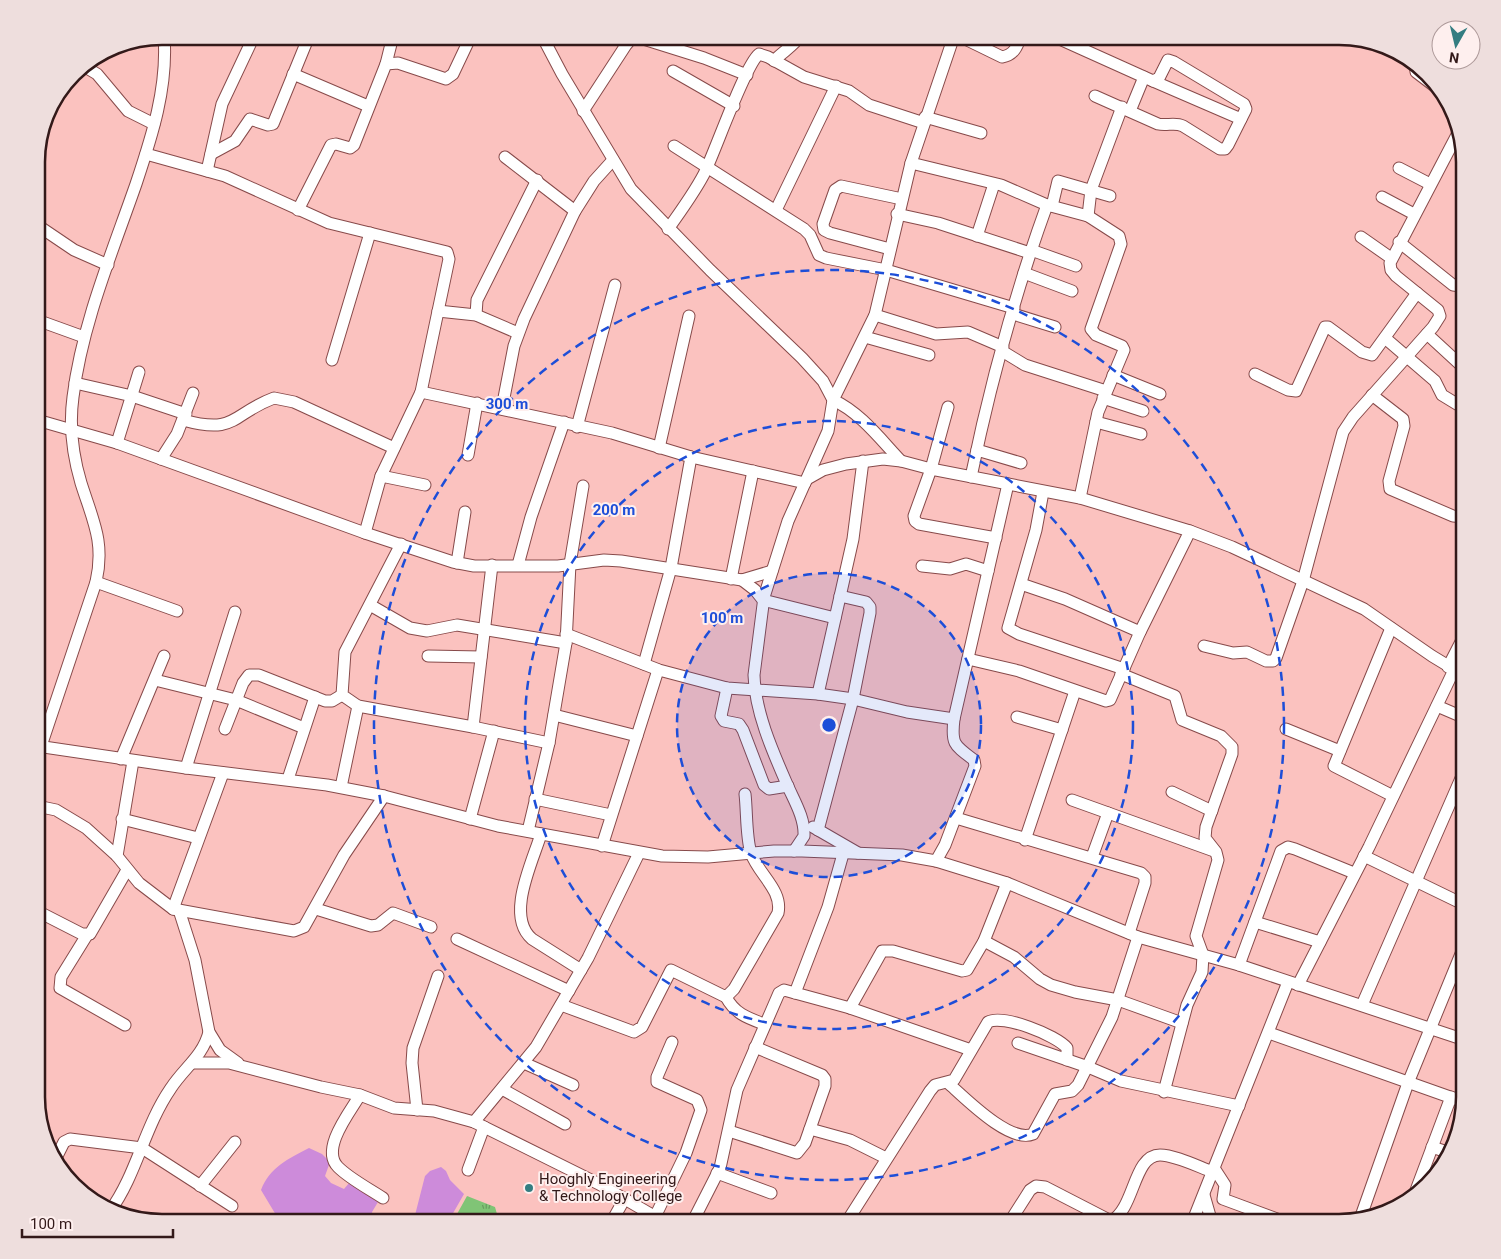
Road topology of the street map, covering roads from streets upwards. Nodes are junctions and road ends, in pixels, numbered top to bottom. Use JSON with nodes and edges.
{"nodes":[{"id":1,"x":164,"y":45,"type":"edge"},
{"id":2,"x":250,"y":45,"type":"edge"},
{"id":3,"x":305,"y":45,"type":"edge"},
{"id":4,"x":391,"y":45,"type":"edge"},
{"id":5,"x":464,"y":45,"type":"edge"},
{"id":6,"x":547,"y":45,"type":"edge"},
{"id":7,"x":626,"y":45,"type":"edge"},
{"id":8,"x":663,"y":45,"type":"edge"},
{"id":9,"x":794,"y":45,"type":"edge"},
{"id":10,"x":951,"y":45,"type":"edge"},
{"id":11,"x":977,"y":45,"type":"edge"},
{"id":12,"x":1017,"y":45,"type":"edge"},
{"id":13,"x":1073,"y":45,"type":"edge"},
{"id":14,"x":774,"y":61,"type":"junction"},
{"id":15,"x":386,"y":64,"type":"junction"},
{"id":16,"x":90,"y":70,"type":"edge"},
{"id":17,"x":673,"y":71,"type":"dead end"},
{"id":18,"x":294,"y":74,"type":"junction"},
{"id":19,"x":747,"y":75,"type":"junction"},
{"id":20,"x":1149,"y":79,"type":"junction"},
{"id":21,"x":836,"y":86,"type":"junction"},
{"id":22,"x":1095,"y":96,"type":"dead end"},
{"id":23,"x":368,"y":106,"type":"junction"},
{"id":24,"x":734,"y":106,"type":"junction"},
{"id":25,"x":1126,"y":109,"type":"junction"},
{"id":26,"x":583,"y":111,"type":"junction"},
{"id":27,"x":924,"y":120,"type":"junction"},
{"id":28,"x":1241,"y":120,"type":"junction"},
{"id":29,"x":154,"y":124,"type":"junction"},
{"id":30,"x":981,"y":133,"type":"dead end"},
{"id":31,"x":1454,"y":139,"type":"edge"},
{"id":32,"x":674,"y":146,"type":"dead end"},
{"id":33,"x":146,"y":154,"type":"junction"},
{"id":34,"x":211,"y":154,"type":"junction"},
{"id":35,"x":505,"y":157,"type":"dead end"},
{"id":36,"x":613,"y":160,"type":"junction"},
{"id":37,"x":911,"y":163,"type":"junction"},
{"id":38,"x":707,"y":166,"type":"junction"},
{"id":39,"x":1399,"y":168,"type":"dead end"},
{"id":40,"x":207,"y":171,"type":"junction"},
{"id":41,"x":537,"y":180,"type":"junction"},
{"id":42,"x":994,"y":184,"type":"junction"},
{"id":43,"x":1430,"y":184,"type":"junction"},
{"id":44,"x":1091,"y":190,"type":"junction"},
{"id":45,"x":1110,"y":196,"type":"dead end"},
{"id":46,"x":1382,"y":197,"type":"dead end"},
{"id":47,"x":902,"y":198,"type":"junction"},
{"id":48,"x":1050,"y":206,"type":"junction"},
{"id":49,"x":298,"y":210,"type":"junction"},
{"id":50,"x":776,"y":210,"type":"junction"},
{"id":51,"x":575,"y":211,"type":"junction"},
{"id":52,"x":898,"y":214,"type":"junction"},
{"id":53,"x":1414,"y":214,"type":"junction"},
{"id":54,"x":1088,"y":216,"type":"junction"},
{"id":55,"x":668,"y":228,"type":"junction"},
{"id":56,"x":45,"y":231,"type":"edge"},
{"id":57,"x":370,"y":233,"type":"junction"},
{"id":58,"x":977,"y":236,"type":"junction"},
{"id":59,"x":1361,"y":237,"type":"dead end"},
{"id":60,"x":1400,"y":242,"type":"junction"},
{"id":61,"x":890,"y":249,"type":"junction"},
{"id":62,"x":1030,"y":251,"type":"junction"},
{"id":63,"x":1391,"y":258,"type":"junction"},
{"id":64,"x":108,"y":265,"type":"junction"},
{"id":65,"x":1076,"y":266,"type":"dead end"},
{"id":66,"x":886,"y":270,"type":"junction"},
{"id":67,"x":1024,"y":273,"type":"junction"},
{"id":68,"x":615,"y":285,"type":"dead end"},
{"id":69,"x":1456,"y":285,"type":"edge"},
{"id":70,"x":1072,"y":291,"type":"dead end"},
{"id":71,"x":1418,"y":293,"type":"junction"},
{"id":72,"x":438,"y":311,"type":"junction"},
{"id":73,"x":1013,"y":311,"type":"junction"},
{"id":74,"x":476,"y":315,"type":"junction"},
{"id":75,"x":875,"y":315,"type":"junction"},
{"id":76,"x":690,"y":316,"type":"dead end"},
{"id":77,"x":45,"y":323,"type":"edge"},
{"id":78,"x":1055,"y":327,"type":"dead end"},
{"id":79,"x":518,"y":333,"type":"junction"},
{"id":80,"x":1427,"y":334,"type":"junction"},
{"id":81,"x":84,"y":337,"type":"junction"},
{"id":82,"x":865,"y":337,"type":"junction"},
{"id":83,"x":1385,"y":338,"type":"junction"},
{"id":84,"x":1002,"y":349,"type":"junction"},
{"id":85,"x":929,"y":355,"type":"dead end"},
{"id":86,"x":1406,"y":358,"type":"junction"},
{"id":87,"x":332,"y":360,"type":"dead end"},
{"id":88,"x":1456,"y":361,"type":"edge"},
{"id":89,"x":139,"y":372,"type":"dead end"},
{"id":90,"x":1255,"y":374,"type":"dead end"},
{"id":91,"x":1113,"y":375,"type":"junction"},
{"id":92,"x":75,"y":383,"type":"junction"},
{"id":93,"x":421,"y":392,"type":"junction"},
{"id":94,"x":193,"y":393,"type":"dead end"},
{"id":95,"x":1105,"y":394,"type":"junction"},
{"id":96,"x":1160,"y":394,"type":"dead end"},
{"id":97,"x":1372,"y":395,"type":"junction"},
{"id":98,"x":132,"y":396,"type":"junction"},
{"id":99,"x":833,"y":400,"type":"junction"},
{"id":100,"x":477,"y":403,"type":"junction"},
{"id":101,"x":1456,"y":404,"type":"edge"},
{"id":102,"x":948,"y":407,"type":"dead end"},
{"id":103,"x":502,"y":408,"type":"junction"},
{"id":104,"x":1143,"y":411,"type":"dead end"},
{"id":105,"x":184,"y":417,"type":"junction"},
{"id":106,"x":564,"y":422,"type":"junction"},
{"id":107,"x":1096,"y":422,"type":"junction"},
{"id":108,"x":45,"y":423,"type":"edge"},
{"id":109,"x":577,"y":427,"type":"junction"},
{"id":110,"x":71,"y":431,"type":"junction"},
{"id":111,"x":1141,"y":434,"type":"dead end"},
{"id":112,"x":117,"y":443,"type":"junction"},
{"id":113,"x":394,"y":448,"type":"junction"},
{"id":114,"x":659,"y":448,"type":"junction"},
{"id":115,"x":977,"y":450,"type":"junction"},
{"id":116,"x":468,"y":455,"type":"dead end"},
{"id":117,"x":691,"y":457,"type":"junction"},
{"id":118,"x":161,"y":459,"type":"junction"},
{"id":119,"x":863,"y":460,"type":"junction"},
{"id":120,"x":901,"y":462,"type":"junction"},
{"id":121,"x":1021,"y":463,"type":"dead end"},
{"id":122,"x":931,"y":469,"type":"junction"},
{"id":123,"x":753,"y":471,"type":"junction"},
{"id":124,"x":381,"y":476,"type":"junction"},
{"id":125,"x":971,"y":477,"type":"junction"},
{"id":126,"x":806,"y":481,"type":"junction"},
{"id":127,"x":1008,"y":484,"type":"junction"},
{"id":128,"x":425,"y":485,"type":"dead end"},
{"id":129,"x":583,"y":486,"type":"dead end"},
{"id":130,"x":1043,"y":492,"type":"junction"},
{"id":131,"x":1080,"y":498,"type":"junction"},
{"id":132,"x":465,"y":512,"type":"dead end"},
{"id":133,"x":1456,"y":516,"type":"edge"},
{"id":134,"x":1190,"y":531,"type":"junction"},
{"id":135,"x":365,"y":533,"type":"junction"},
{"id":136,"x":996,"y":538,"type":"junction"},
{"id":137,"x":401,"y":544,"type":"junction"},
{"id":138,"x":457,"y":563,"type":"junction"},
{"id":139,"x":570,"y":564,"type":"junction"},
{"id":140,"x":492,"y":565,"type":"junction"},
{"id":141,"x":518,"y":565,"type":"junction"},
{"id":142,"x":922,"y":566,"type":"dead end"},
{"id":143,"x":670,"y":568,"type":"junction"},
{"id":144,"x":772,"y":571,"type":"junction"},
{"id":145,"x":988,"y":572,"type":"junction"},
{"id":146,"x":736,"y":579,"type":"junction"},
{"id":147,"x":1303,"y":581,"type":"junction"},
{"id":148,"x":96,"y":582,"type":"junction"},
{"id":149,"x":1021,"y":584,"type":"junction"},
{"id":150,"x":840,"y":596,"type":"junction"},
{"id":151,"x":763,"y":600,"type":"junction"},
{"id":152,"x":370,"y":605,"type":"junction"},
{"id":153,"x":178,"y":611,"type":"dead end"},
{"id":154,"x":235,"y":612,"type":"dead end"},
{"id":155,"x":835,"y":618,"type":"junction"},
{"id":156,"x":1391,"y":628,"type":"junction"},
{"id":157,"x":484,"y":630,"type":"junction"},
{"id":158,"x":1140,"y":632,"type":"junction"},
{"id":159,"x":566,"y":639,"type":"junction"},
{"id":160,"x":1204,"y":646,"type":"dead end"},
{"id":161,"x":164,"y":656,"type":"dead end"},
{"id":162,"x":428,"y":656,"type":"dead end"},
{"id":163,"x":1456,"y":656,"type":"edge"},
{"id":164,"x":481,"y":657,"type":"junction"},
{"id":165,"x":968,"y":659,"type":"junction"},
{"id":166,"x":644,"y":664,"type":"junction"},
{"id":167,"x":1451,"y":668,"type":"junction"},
{"id":168,"x":658,"y":670,"type":"junction"},
{"id":169,"x":1456,"y":671,"type":"edge"},
{"id":170,"x":1123,"y":672,"type":"junction"},
{"id":171,"x":155,"y":680,"type":"junction"},
{"id":172,"x":727,"y":688,"type":"junction"},
{"id":173,"x":754,"y":688,"type":"junction"},
{"id":174,"x":1075,"y":691,"type":"junction"},
{"id":175,"x":209,"y":693,"type":"junction"},
{"id":176,"x":818,"y":694,"type":"junction"},
{"id":177,"x":342,"y":696,"type":"junction"},
{"id":178,"x":314,"y":697,"type":"junction"},
{"id":179,"x":853,"y":699,"type":"junction"},
{"id":180,"x":236,"y":700,"type":"junction"},
{"id":181,"x":358,"y":706,"type":"junction"},
{"id":182,"x":1438,"y":706,"type":"junction"},
{"id":183,"x":1456,"y":714,"type":"edge"},
{"id":184,"x":554,"y":715,"type":"junction"},
{"id":185,"x":1017,"y":717,"type":"dead end"},
{"id":186,"x":954,"y":719,"type":"junction"},
{"id":187,"x":473,"y":727,"type":"junction"},
{"id":188,"x":304,"y":728,"type":"junction"},
{"id":189,"x":225,"y":729,"type":"dead end"},
{"id":190,"x":1286,"y":729,"type":"dead end"},
{"id":191,"x":1062,"y":730,"type":"junction"},
{"id":192,"x":45,"y":731,"type":"edge"},
{"id":193,"x":494,"y":731,"type":"junction"},
{"id":194,"x":637,"y":736,"type":"junction"},
{"id":195,"x":549,"y":743,"type":"junction"},
{"id":196,"x":1340,"y":750,"type":"junction"},
{"id":197,"x":45,"y":752,"type":"edge"},
{"id":198,"x":121,"y":759,"type":"junction"},
{"id":199,"x":133,"y":761,"type":"junction"},
{"id":200,"x":186,"y":768,"type":"junction"},
{"id":201,"x":223,"y":772,"type":"junction"},
{"id":202,"x":288,"y":779,"type":"junction"},
{"id":203,"x":788,"y":786,"type":"junction"},
{"id":204,"x":340,"y":787,"type":"junction"},
{"id":205,"x":1456,"y":790,"type":"edge"},
{"id":206,"x":1172,"y":792,"type":"dead end"},
{"id":207,"x":745,"y":794,"type":"dead end"},
{"id":208,"x":384,"y":796,"type":"junction"},
{"id":209,"x":1393,"y":796,"type":"junction"},
{"id":210,"x":535,"y":800,"type":"junction"},
{"id":211,"x":1072,"y":800,"type":"dead end"},
{"id":212,"x":45,"y":809,"type":"edge"},
{"id":213,"x":1212,"y":811,"type":"junction"},
{"id":214,"x":1108,"y":813,"type":"junction"},
{"id":215,"x":611,"y":814,"type":"junction"},
{"id":216,"x":956,"y":818,"type":"junction"},
{"id":217,"x":122,"y":819,"type":"junction"},
{"id":218,"x":470,"y":819,"type":"junction"},
{"id":219,"x":803,"y":821,"type":"junction"},
{"id":220,"x":818,"y":830,"type":"junction"},
{"id":221,"x":528,"y":831,"type":"junction"},
{"id":222,"x":542,"y":834,"type":"junction"},
{"id":223,"x":198,"y":838,"type":"junction"},
{"id":224,"x":1025,"y":840,"type":"junction"},
{"id":225,"x":602,"y":846,"type":"junction"},
{"id":226,"x":794,"y":851,"type":"junction"},
{"id":227,"x":858,"y":852,"type":"junction"},
{"id":228,"x":1216,"y":852,"type":"junction"},
{"id":229,"x":639,"y":853,"type":"junction"},
{"id":230,"x":751,"y":853,"type":"junction"},
{"id":231,"x":843,"y":854,"type":"junction"},
{"id":232,"x":117,"y":856,"type":"junction"},
{"id":233,"x":1364,"y":856,"type":"junction"},
{"id":234,"x":1092,"y":857,"type":"junction"},
{"id":235,"x":936,"y":861,"type":"junction"},
{"id":236,"x":127,"y":870,"type":"junction"},
{"id":237,"x":1354,"y":874,"type":"junction"},
{"id":238,"x":1417,"y":882,"type":"junction"},
{"id":239,"x":1008,"y":883,"type":"junction"},
{"id":240,"x":1456,"y":901,"type":"edge"},
{"id":241,"x":316,"y":909,"type":"junction"},
{"id":242,"x":176,"y":910,"type":"junction"},
{"id":243,"x":45,"y":915,"type":"edge"},
{"id":244,"x":1255,"y":922,"type":"junction"},
{"id":245,"x":431,"y":927,"type":"dead end"},
{"id":246,"x":87,"y":935,"type":"junction"},
{"id":247,"x":1134,"y":935,"type":"junction"},
{"id":248,"x":457,"y":939,"type":"dead end"},
{"id":249,"x":984,"y":941,"type":"junction"},
{"id":250,"x":1320,"y":942,"type":"junction"},
{"id":251,"x":1203,"y":955,"type":"junction"},
{"id":252,"x":1239,"y":965,"type":"junction"},
{"id":253,"x":1456,"y":966,"type":"edge"},
{"id":254,"x":581,"y":970,"type":"junction"},
{"id":255,"x":438,"y":976,"type":"dead end"},
{"id":256,"x":1293,"y":983,"type":"junction"},
{"id":257,"x":569,"y":991,"type":"junction"},
{"id":258,"x":795,"y":993,"type":"junction"},
{"id":259,"x":726,"y":998,"type":"junction"},
{"id":260,"x":1118,"y":1000,"type":"junction"},
{"id":261,"x":561,"y":1005,"type":"junction"},
{"id":262,"x":1362,"y":1006,"type":"junction"},
{"id":263,"x":850,"y":1008,"type":"junction"},
{"id":264,"x":1182,"y":1023,"type":"junction"},
{"id":265,"x":125,"y":1024,"type":"dead end"},
{"id":266,"x":764,"y":1024,"type":"junction"},
{"id":267,"x":1430,"y":1028,"type":"junction"},
{"id":268,"x":209,"y":1032,"type":"junction"},
{"id":269,"x":1268,"y":1033,"type":"junction"},
{"id":270,"x":1456,"y":1037,"type":"edge"},
{"id":271,"x":672,"y":1042,"type":"dead end"},
{"id":272,"x":1018,"y":1043,"type":"dead end"},
{"id":273,"x":754,"y":1047,"type":"junction"},
{"id":274,"x":971,"y":1050,"type":"junction"},
{"id":275,"x":1067,"y":1060,"type":"junction"},
{"id":276,"x":192,"y":1063,"type":"junction"},
{"id":277,"x":524,"y":1063,"type":"junction"},
{"id":278,"x":243,"y":1067,"type":"junction"},
{"id":279,"x":1088,"y":1067,"type":"junction"},
{"id":280,"x":948,"y":1083,"type":"junction"},
{"id":281,"x":1408,"y":1083,"type":"junction"},
{"id":282,"x":573,"y":1085,"type":"dead end"},
{"id":283,"x":502,"y":1089,"type":"junction"},
{"id":284,"x":1164,"y":1092,"type":"junction"},
{"id":285,"x":360,"y":1095,"type":"junction"},
{"id":286,"x":1451,"y":1097,"type":"junction"},
{"id":287,"x":1456,"y":1099,"type":"edge"},
{"id":288,"x":1240,"y":1106,"type":"junction"},
{"id":289,"x":417,"y":1110,"type":"junction"},
{"id":290,"x":479,"y":1124,"type":"junction"},
{"id":291,"x":565,"y":1124,"type":"dead end"},
{"id":292,"x":810,"y":1129,"type":"junction"},
{"id":293,"x":729,"y":1131,"type":"junction"},
{"id":294,"x":235,"y":1142,"type":"dead end"},
{"id":295,"x":1432,"y":1147,"type":"junction"},
{"id":296,"x":142,"y":1148,"type":"junction"},
{"id":297,"x":1443,"y":1151,"type":"edge"},
{"id":298,"x":59,"y":1152,"type":"edge"},
{"id":299,"x":886,"y":1158,"type":"junction"},
{"id":300,"x":468,"y":1170,"type":"dead end"},
{"id":301,"x":1214,"y":1170,"type":"junction"},
{"id":302,"x":717,"y":1173,"type":"junction"},
{"id":303,"x":1419,"y":1182,"type":"edge"},
{"id":304,"x":200,"y":1186,"type":"junction"},
{"id":305,"x":771,"y":1193,"type":"dead end"},
{"id":306,"x":1204,"y":1195,"type":"junction"},
{"id":307,"x":383,"y":1198,"type":"dead end"},
{"id":308,"x":625,"y":1198,"type":"junction"},
{"id":309,"x":115,"y":1204,"type":"edge"},
{"id":310,"x":232,"y":1206,"type":"dead end"},
{"id":311,"x":1362,"y":1212,"type":"edge"},
{"id":312,"x":616,"y":1214,"type":"edge"},
{"id":313,"x":647,"y":1214,"type":"edge"},
{"id":314,"x":656,"y":1214,"type":"edge"},
{"id":315,"x":696,"y":1214,"type":"edge"},
{"id":316,"x":852,"y":1214,"type":"edge"},
{"id":317,"x":1015,"y":1214,"type":"edge"},
{"id":318,"x":1098,"y":1214,"type":"edge"},
{"id":319,"x":1120,"y":1214,"type":"edge"},
{"id":320,"x":1196,"y":1214,"type":"edge"},
{"id":321,"x":1209,"y":1214,"type":"edge"},
{"id":322,"x":1264,"y":1214,"type":"edge"}],
"edges":[{"from":1,"to":29,"type":"street"},
{"from":2,"to":34,"type":"street"},
{"from":3,"to":18,"type":"street"},
{"from":4,"to":15,"type":"street"},
{"from":5,"to":15,"type":"street"},
{"from":6,"to":26,"type":"street"},
{"from":7,"to":26,"type":"street"},
{"from":8,"to":19,"type":"street"},
{"from":9,"to":14,"type":"street"},
{"from":10,"to":27,"type":"street"},
{"from":11,"to":12,"type":"street"},
{"from":13,"to":20,"type":"street"},
{"from":14,"to":19,"type":"street"},
{"from":14,"to":21,"type":"street"},
{"from":15,"to":23,"type":"street"},
{"from":16,"to":29,"type":"street"},
{"from":17,"to":24,"type":"street"},
{"from":18,"to":23,"type":"street"},
{"from":18,"to":34,"type":"street"},
{"from":19,"to":24,"type":"street"},
{"from":20,"to":25,"type":"street"},
{"from":20,"to":28,"type":"street"},
{"from":20,"to":28,"type":"street"},
{"from":21,"to":27,"type":"street"},
{"from":21,"to":50,"type":"street"},
{"from":22,"to":25,"type":"street"},
{"from":23,"to":49,"type":"street"},
{"from":24,"to":38,"type":"street"},
{"from":25,"to":28,"type":"street"},
{"from":25,"to":44,"type":"street"},
{"from":26,"to":36,"type":"street"},
{"from":27,"to":30,"type":"street"},
{"from":27,"to":37,"type":"street"},
{"from":29,"to":33,"type":"street"},
{"from":31,"to":43,"type":"street"},
{"from":32,"to":38,"type":"street"},
{"from":33,"to":40,"type":"street"},
{"from":33,"to":64,"type":"street"},
{"from":34,"to":40,"type":"street"},
{"from":35,"to":41,"type":"street"},
{"from":36,"to":51,"type":"street"},
{"from":36,"to":55,"type":"street"},
{"from":37,"to":42,"type":"street"},
{"from":37,"to":47,"type":"street"},
{"from":38,"to":50,"type":"street"},
{"from":38,"to":55,"type":"street"},
{"from":39,"to":43,"type":"street"},
{"from":40,"to":49,"type":"street"},
{"from":41,"to":51,"type":"street"},
{"from":41,"to":74,"type":"street"},
{"from":42,"to":48,"type":"street"},
{"from":42,"to":58,"type":"street"},
{"from":43,"to":53,"type":"street"},
{"from":44,"to":45,"type":"street"},
{"from":44,"to":48,"type":"street"},
{"from":44,"to":54,"type":"street"},
{"from":46,"to":53,"type":"street"},
{"from":47,"to":52,"type":"street"},
{"from":47,"to":61,"type":"street"},
{"from":48,"to":54,"type":"street"},
{"from":48,"to":62,"type":"street"},
{"from":49,"to":57,"type":"street"},
{"from":50,"to":66,"type":"street"},
{"from":51,"to":79,"type":"street"},
{"from":52,"to":58,"type":"street"},
{"from":52,"to":61,"type":"street"},
{"from":53,"to":60,"type":"street"},
{"from":54,"to":91,"type":"street"},
{"from":55,"to":99,"type":"street"},
{"from":56,"to":64,"type":"street"},
{"from":57,"to":72,"type":"street"},
{"from":57,"to":87,"type":"street"},
{"from":58,"to":62,"type":"street"},
{"from":59,"to":63,"type":"street"},
{"from":60,"to":63,"type":"street"},
{"from":60,"to":69,"type":"street"},
{"from":61,"to":66,"type":"street"},
{"from":62,"to":65,"type":"street"},
{"from":62,"to":67,"type":"street"},
{"from":63,"to":71,"type":"street"},
{"from":64,"to":81,"type":"street"},
{"from":66,"to":73,"type":"street"},
{"from":66,"to":75,"type":"street"},
{"from":67,"to":70,"type":"street"},
{"from":67,"to":73,"type":"street"},
{"from":68,"to":109,"type":"street"},
{"from":71,"to":80,"type":"street"},
{"from":71,"to":83,"type":"street"},
{"from":72,"to":74,"type":"street"},
{"from":72,"to":93,"type":"street"},
{"from":73,"to":78,"type":"street"},
{"from":73,"to":84,"type":"street"},
{"from":74,"to":79,"type":"street"},
{"from":75,"to":82,"type":"street"},
{"from":75,"to":84,"type":"street"},
{"from":76,"to":114,"type":"street"},
{"from":77,"to":81,"type":"street"},
{"from":79,"to":103,"type":"street"},
{"from":80,"to":86,"type":"street"},
{"from":80,"to":88,"type":"street"},
{"from":81,"to":92,"type":"street"},
{"from":82,"to":85,"type":"street"},
{"from":82,"to":99,"type":"street"},
{"from":83,"to":86,"type":"street"},
{"from":83,"to":90,"type":"street"},
{"from":84,"to":95,"type":"street"},
{"from":84,"to":115,"type":"street"},
{"from":86,"to":97,"type":"street"},
{"from":86,"to":101,"type":"street"},
{"from":89,"to":98,"type":"street"},
{"from":91,"to":95,"type":"street"},
{"from":91,"to":96,"type":"street"},
{"from":92,"to":98,"type":"street"},
{"from":92,"to":110,"type":"street"},
{"from":93,"to":100,"type":"street"},
{"from":93,"to":113,"type":"street"},
{"from":94,"to":105,"type":"street"},
{"from":95,"to":104,"type":"street"},
{"from":95,"to":107,"type":"street"},
{"from":97,"to":133,"type":"street"},
{"from":97,"to":147,"type":"street"},
{"from":98,"to":105,"type":"street"},
{"from":98,"to":112,"type":"street"},
{"from":99,"to":120,"type":"street"},
{"from":99,"to":126,"type":"street"},
{"from":100,"to":103,"type":"street"},
{"from":100,"to":116,"type":"street"},
{"from":102,"to":122,"type":"street"},
{"from":103,"to":106,"type":"street"},
{"from":105,"to":113,"type":"street"},
{"from":105,"to":118,"type":"street"},
{"from":106,"to":109,"type":"street"},
{"from":106,"to":141,"type":"street"},
{"from":107,"to":111,"type":"street"},
{"from":107,"to":131,"type":"street"},
{"from":108,"to":110,"type":"street"},
{"from":109,"to":114,"type":"street"},
{"from":110,"to":112,"type":"street"},
{"from":110,"to":148,"type":"street"},
{"from":112,"to":118,"type":"street"},
{"from":113,"to":124,"type":"street"},
{"from":114,"to":117,"type":"street"},
{"from":115,"to":121,"type":"street"},
{"from":115,"to":125,"type":"street"},
{"from":117,"to":123,"type":"street"},
{"from":117,"to":143,"type":"street"},
{"from":118,"to":135,"type":"street"},
{"from":119,"to":120,"type":"street"},
{"from":119,"to":126,"type":"street"},
{"from":119,"to":150,"type":"street"},
{"from":120,"to":122,"type":"street"},
{"from":122,"to":125,"type":"street"},
{"from":122,"to":136,"type":"street"},
{"from":123,"to":126,"type":"street"},
{"from":123,"to":146,"type":"street"},
{"from":124,"to":128,"type":"street"},
{"from":124,"to":135,"type":"street"},
{"from":125,"to":127,"type":"street"},
{"from":126,"to":144,"type":"street"},
{"from":127,"to":130,"type":"street"},
{"from":127,"to":136,"type":"street"},
{"from":129,"to":139,"type":"street"},
{"from":130,"to":131,"type":"street"},
{"from":130,"to":149,"type":"street"},
{"from":131,"to":134,"type":"street"},
{"from":132,"to":138,"type":"street"},
{"from":134,"to":147,"type":"street"},
{"from":134,"to":158,"type":"street"},
{"from":135,"to":137,"type":"street"},
{"from":136,"to":145,"type":"street"},
{"from":137,"to":138,"type":"street"},
{"from":137,"to":152,"type":"street"},
{"from":138,"to":140,"type":"street"},
{"from":139,"to":141,"type":"street"},
{"from":139,"to":143,"type":"street"},
{"from":139,"to":159,"type":"street"},
{"from":140,"to":141,"type":"street"},
{"from":140,"to":157,"type":"street"},
{"from":142,"to":145,"type":"street"},
{"from":143,"to":146,"type":"street"},
{"from":143,"to":166,"type":"street"},
{"from":144,"to":146,"type":"street"},
{"from":144,"to":151,"type":"street"},
{"from":145,"to":165,"type":"street"},
{"from":146,"to":151,"type":"street"},
{"from":147,"to":156,"type":"street"},
{"from":147,"to":160,"type":"street"},
{"from":148,"to":153,"type":"street"},
{"from":148,"to":192,"type":"street"},
{"from":149,"to":158,"type":"street"},
{"from":149,"to":170,"type":"street"},
{"from":150,"to":155,"type":"street"},
{"from":150,"to":179,"type":"street"},
{"from":151,"to":155,"type":"street"},
{"from":151,"to":173,"type":"street"},
{"from":152,"to":157,"type":"street"},
{"from":152,"to":177,"type":"street"},
{"from":154,"to":175,"type":"street"},
{"from":155,"to":176,"type":"street"},
{"from":156,"to":167,"type":"street"},
{"from":156,"to":196,"type":"street"},
{"from":157,"to":159,"type":"street"},
{"from":157,"to":164,"type":"street"},
{"from":158,"to":170,"type":"street"},
{"from":159,"to":166,"type":"street"},
{"from":159,"to":184,"type":"street"},
{"from":161,"to":171,"type":"street"},
{"from":162,"to":164,"type":"street"},
{"from":163,"to":167,"type":"street"},
{"from":164,"to":187,"type":"street"},
{"from":165,"to":174,"type":"street"},
{"from":165,"to":186,"type":"street"},
{"from":166,"to":168,"type":"street"},
{"from":167,"to":169,"type":"street"},
{"from":167,"to":182,"type":"street"},
{"from":168,"to":172,"type":"street"},
{"from":168,"to":194,"type":"street"},
{"from":170,"to":174,"type":"street"},
{"from":170,"to":213,"type":"street"},
{"from":171,"to":175,"type":"street"},
{"from":171,"to":198,"type":"street"},
{"from":172,"to":173,"type":"street"},
{"from":172,"to":203,"type":"street"},
{"from":173,"to":176,"type":"street"},
{"from":173,"to":203,"type":"street"},
{"from":174,"to":191,"type":"street"},
{"from":175,"to":180,"type":"street"},
{"from":175,"to":200,"type":"street"},
{"from":176,"to":179,"type":"street"},
{"from":177,"to":178,"type":"street"},
{"from":177,"to":181,"type":"street"},
{"from":178,"to":180,"type":"street"},
{"from":178,"to":188,"type":"street"},
{"from":179,"to":186,"type":"street"},
{"from":179,"to":220,"type":"street"},
{"from":180,"to":188,"type":"street"},
{"from":180,"to":189,"type":"street"},
{"from":181,"to":187,"type":"street"},
{"from":181,"to":204,"type":"street"},
{"from":182,"to":183,"type":"street"},
{"from":182,"to":209,"type":"street"},
{"from":184,"to":194,"type":"street"},
{"from":184,"to":195,"type":"street"},
{"from":185,"to":191,"type":"street"},
{"from":186,"to":216,"type":"street"},
{"from":187,"to":193,"type":"street"},
{"from":188,"to":202,"type":"street"},
{"from":190,"to":196,"type":"street"},
{"from":191,"to":224,"type":"street"},
{"from":193,"to":195,"type":"street"},
{"from":193,"to":218,"type":"street"},
{"from":194,"to":215,"type":"street"},
{"from":195,"to":210,"type":"street"},
{"from":196,"to":209,"type":"street"},
{"from":197,"to":198,"type":"street"},
{"from":198,"to":199,"type":"street"},
{"from":199,"to":200,"type":"street"},
{"from":199,"to":217,"type":"street"},
{"from":200,"to":201,"type":"street"},
{"from":201,"to":202,"type":"street"},
{"from":201,"to":223,"type":"street"},
{"from":202,"to":204,"type":"street"},
{"from":203,"to":219,"type":"street"},
{"from":204,"to":208,"type":"street"},
{"from":205,"to":238,"type":"street"},
{"from":206,"to":213,"type":"street"},
{"from":207,"to":230,"type":"street"},
{"from":208,"to":218,"type":"street"},
{"from":208,"to":241,"type":"street"},
{"from":209,"to":233,"type":"street"},
{"from":210,"to":215,"type":"street"},
{"from":210,"to":221,"type":"street"},
{"from":211,"to":214,"type":"street"},
{"from":212,"to":232,"type":"street"},
{"from":213,"to":228,"type":"street"},
{"from":214,"to":228,"type":"street"},
{"from":214,"to":234,"type":"street"},
{"from":215,"to":225,"type":"street"},
{"from":216,"to":224,"type":"street"},
{"from":216,"to":235,"type":"street"},
{"from":217,"to":223,"type":"street"},
{"from":217,"to":232,"type":"street"},
{"from":218,"to":221,"type":"street"},
{"from":219,"to":220,"type":"street"},
{"from":219,"to":226,"type":"street"},
{"from":220,"to":227,"type":"street"},
{"from":221,"to":222,"type":"street"},
{"from":222,"to":225,"type":"street"},
{"from":222,"to":254,"type":"street"},
{"from":223,"to":242,"type":"street"},
{"from":224,"to":234,"type":"street"},
{"from":225,"to":229,"type":"street"},
{"from":226,"to":230,"type":"street"},
{"from":226,"to":231,"type":"street"},
{"from":227,"to":231,"type":"street"},
{"from":227,"to":235,"type":"street"},
{"from":228,"to":251,"type":"street"},
{"from":229,"to":230,"type":"street"},
{"from":229,"to":254,"type":"street"},
{"from":230,"to":259,"type":"street"},
{"from":231,"to":258,"type":"street"},
{"from":232,"to":236,"type":"street"},
{"from":233,"to":237,"type":"street"},
{"from":233,"to":238,"type":"street"},
{"from":234,"to":247,"type":"street"},
{"from":235,"to":239,"type":"street"},
{"from":236,"to":242,"type":"street"},
{"from":236,"to":246,"type":"street"},
{"from":237,"to":244,"type":"street"},
{"from":237,"to":250,"type":"street"},
{"from":238,"to":240,"type":"street"},
{"from":238,"to":262,"type":"street"},
{"from":239,"to":247,"type":"street"},
{"from":239,"to":249,"type":"street"},
{"from":241,"to":242,"type":"street"},
{"from":241,"to":245,"type":"street"},
{"from":242,"to":268,"type":"street"},
{"from":243,"to":246,"type":"street"},
{"from":244,"to":250,"type":"street"},
{"from":244,"to":252,"type":"street"},
{"from":246,"to":265,"type":"street"},
{"from":247,"to":251,"type":"street"},
{"from":247,"to":260,"type":"street"},
{"from":248,"to":257,"type":"street"},
{"from":249,"to":260,"type":"street"},
{"from":249,"to":263,"type":"street"},
{"from":250,"to":256,"type":"street"},
{"from":251,"to":252,"type":"street"},
{"from":251,"to":264,"type":"street"},
{"from":252,"to":256,"type":"street"},
{"from":253,"to":267,"type":"street"},
{"from":254,"to":257,"type":"street"},
{"from":255,"to":289,"type":"street"},
{"from":256,"to":262,"type":"street"},
{"from":256,"to":269,"type":"street"},
{"from":257,"to":261,"type":"street"},
{"from":258,"to":263,"type":"street"},
{"from":258,"to":266,"type":"street"},
{"from":259,"to":261,"type":"street"},
{"from":259,"to":266,"type":"street"},
{"from":260,"to":264,"type":"street"},
{"from":260,"to":279,"type":"street"},
{"from":261,"to":277,"type":"street"},
{"from":262,"to":267,"type":"street"},
{"from":263,"to":274,"type":"street"},
{"from":264,"to":284,"type":"street"},
{"from":266,"to":273,"type":"street"},
{"from":267,"to":270,"type":"street"},
{"from":267,"to":281,"type":"street"},
{"from":268,"to":276,"type":"street"},
{"from":268,"to":278,"type":"street"},
{"from":269,"to":281,"type":"street"},
{"from":269,"to":288,"type":"street"},
{"from":271,"to":314,"type":"street"},
{"from":272,"to":275,"type":"street"},
{"from":273,"to":292,"type":"street"},
{"from":273,"to":293,"type":"street"},
{"from":274,"to":275,"type":"street"},
{"from":274,"to":280,"type":"street"},
{"from":275,"to":279,"type":"street"},
{"from":276,"to":278,"type":"street"},
{"from":276,"to":296,"type":"street"},
{"from":277,"to":282,"type":"street"},
{"from":277,"to":283,"type":"street"},
{"from":278,"to":285,"type":"street"},
{"from":279,"to":280,"type":"street"},
{"from":279,"to":284,"type":"street"},
{"from":280,"to":299,"type":"street"},
{"from":281,"to":286,"type":"street"},
{"from":281,"to":311,"type":"street"},
{"from":283,"to":290,"type":"street"},
{"from":283,"to":291,"type":"street"},
{"from":284,"to":288,"type":"street"},
{"from":285,"to":289,"type":"street"},
{"from":285,"to":307,"type":"street"},
{"from":286,"to":287,"type":"street"},
{"from":286,"to":295,"type":"street"},
{"from":288,"to":301,"type":"street"},
{"from":289,"to":290,"type":"street"},
{"from":290,"to":300,"type":"street"},
{"from":290,"to":308,"type":"street"},
{"from":292,"to":293,"type":"street"},
{"from":292,"to":299,"type":"street"},
{"from":293,"to":302,"type":"street"},
{"from":294,"to":304,"type":"street"},
{"from":295,"to":297,"type":"street"},
{"from":295,"to":303,"type":"street"},
{"from":296,"to":298,"type":"street"},
{"from":296,"to":304,"type":"street"},
{"from":296,"to":309,"type":"street"},
{"from":299,"to":316,"type":"street"},
{"from":301,"to":306,"type":"street"},
{"from":301,"to":319,"type":"street"},
{"from":301,"to":322,"type":"street"},
{"from":302,"to":305,"type":"street"},
{"from":302,"to":315,"type":"street"},
{"from":304,"to":310,"type":"street"},
{"from":306,"to":320,"type":"street"},
{"from":306,"to":321,"type":"street"},
{"from":308,"to":312,"type":"street"},
{"from":308,"to":313,"type":"street"},
{"from":317,"to":318,"type":"street"}]}
